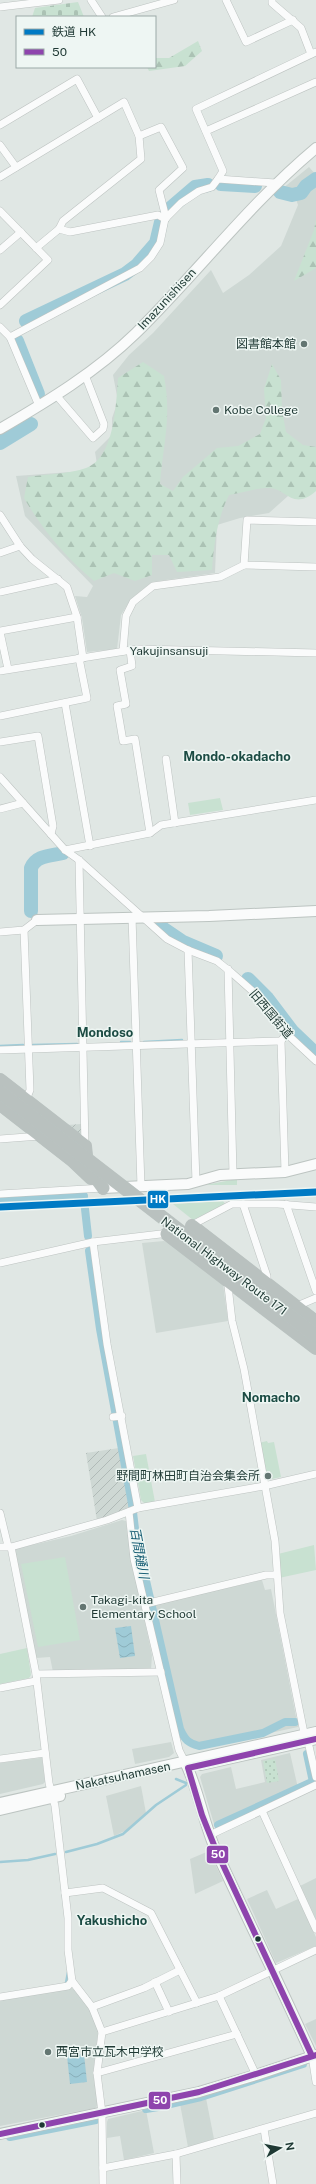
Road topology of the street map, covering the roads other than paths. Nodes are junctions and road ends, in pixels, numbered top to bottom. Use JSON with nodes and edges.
{"nodes":[{"id":1,"x":59,"y":0,"type":"edge"},
{"id":2,"x":91,"y":0,"type":"edge"},
{"id":3,"x":174,"y":0,"type":"edge"},
{"id":4,"x":226,"y":0,"type":"edge"},
{"id":5,"x":272,"y":0,"type":"edge"},
{"id":6,"x":11,"y":3,"type":"edge"},
{"id":7,"x":0,"y":7,"type":"edge"},
{"id":8,"x":101,"y":16,"type":"edge"},
{"id":9,"x":117,"y":16,"type":"edge"},
{"id":10,"x":293,"y":20,"type":"junction"},
{"id":11,"x":314,"y":53,"type":"edge"},
{"id":12,"x":316,"y":82,"type":"edge"},
{"id":13,"x":98,"y":118,"type":"junction"},
{"id":14,"x":0,"y":125,"type":"edge"},
{"id":15,"x":206,"y":131,"type":"junction"},
{"id":16,"x":139,"y":136,"type":"junction"},
{"id":17,"x":0,"y":145,"type":"edge"},
{"id":18,"x":316,"y":148,"type":"edge"},
{"id":19,"x":16,"y":167,"type":"junction"},
{"id":20,"x":0,"y":177,"type":"edge"},
{"id":21,"x":218,"y":179,"type":"junction"},
{"id":22,"x":274,"y":183,"type":"junction"},
{"id":23,"x":0,"y":211,"type":"edge"},
{"id":24,"x":166,"y":218,"type":"junction"},
{"id":25,"x":59,"y":229,"type":"junction"},
{"id":26,"x":21,"y":232,"type":"junction"},
{"id":27,"x":36,"y":248,"type":"junction"},
{"id":28,"x":0,"y":250,"type":"edge"},
{"id":29,"x":0,"y":305,"type":"edge"},
{"id":30,"x":4,"y":333,"type":"edge"},
{"id":31,"x":85,"y":375,"type":"junction"},
{"id":32,"x":56,"y":395,"type":"junction"},
{"id":33,"x":38,"y":406,"type":"junction"},
{"id":34,"x":0,"y":429,"type":"edge"},
{"id":35,"x":0,"y":515,"type":"edge"},
{"id":36,"x":316,"y":522,"type":"edge"},
{"id":37,"x":20,"y":546,"type":"junction"},
{"id":38,"x":0,"y":553,"type":"edge"},
{"id":39,"x":244,"y":565,"type":"junction"},
{"id":40,"x":316,"y":567,"type":"edge"},
{"id":41,"x":58,"y":579,"type":"junction"},
{"id":42,"x":0,"y":592,"type":"edge"},
{"id":43,"x":77,"y":617,"type":"junction"},
{"id":44,"x":0,"y":632,"type":"edge"},
{"id":45,"x":130,"y":650,"type":"junction"},
{"id":46,"x":122,"y":651,"type":"junction"},
{"id":47,"x":316,"y":653,"type":"edge"},
{"id":48,"x":81,"y":658,"type":"junction"},
{"id":49,"x":8,"y":669,"type":"junction"},
{"id":50,"x":0,"y":671,"type":"edge"},
{"id":51,"x":65,"y":703,"type":"junction"},
{"id":52,"x":0,"y":716,"type":"edge"},
{"id":53,"x":0,"y":742,"type":"edge"},
{"id":54,"x":166,"y":759,"type":"dead end"},
{"id":55,"x":1,"y":779,"type":"edge"},
{"id":56,"x":316,"y":800,"type":"edge"},
{"id":57,"x":23,"y":803,"type":"junction"},
{"id":58,"x":0,"y":808,"type":"edge"},
{"id":59,"x":175,"y":823,"type":"junction"},
{"id":60,"x":150,"y":833,"type":"junction"},
{"id":61,"x":51,"y":834,"type":"junction"},
{"id":62,"x":90,"y":846,"type":"junction"},
{"id":63,"x":65,"y":850,"type":"junction"},
{"id":64,"x":79,"y":860,"type":"junction"},
{"id":65,"x":316,"y":911,"type":"edge"},
{"id":66,"x":132,"y":917,"type":"junction"},
{"id":67,"x":144,"y":918,"type":"junction"},
{"id":68,"x":80,"y":919,"type":"junction"},
{"id":69,"x":36,"y":920,"type":"joint"},
{"id":70,"x":24,"y":930,"type":"junction"},
{"id":71,"x":0,"y":932,"type":"edge"},
{"id":72,"x":188,"y":950,"type":"junction"},
{"id":73,"x":228,"y":969,"type":"junction"},
{"id":74,"x":287,"y":1034,"type":"junction"},
{"id":75,"x":281,"y":1041,"type":"junction"},
{"id":76,"x":230,"y":1043,"type":"junction"},
{"id":77,"x":191,"y":1044,"type":"junction"},
{"id":78,"x":136,"y":1045,"type":"junction"},
{"id":79,"x":82,"y":1048,"type":"junction"},
{"id":80,"x":28,"y":1049,"type":"junction"},
{"id":81,"x":0,"y":1050,"type":"edge"},
{"id":82,"x":316,"y":1061,"type":"edge"},
{"id":83,"x":0,"y":1080,"type":"edge"},
{"id":84,"x":0,"y":1092,"type":"edge"},
{"id":85,"x":26,"y":1100,"type":"junction"},
{"id":86,"x":0,"y":1104,"type":"edge"},
{"id":87,"x":54,"y":1122,"type":"junction"},
{"id":88,"x":40,"y":1136,"type":"junction"},
{"id":89,"x":0,"y":1139,"type":"edge"},
{"id":90,"x":86,"y":1152,"type":"junction"},
{"id":91,"x":72,"y":1160,"type":"junction"},
{"id":92,"x":316,"y":1164,"type":"edge"},
{"id":93,"x":285,"y":1172,"type":"junction"},
{"id":94,"x":233,"y":1174,"type":"junction"},
{"id":95,"x":196,"y":1182,"type":"junction"},
{"id":96,"x":141,"y":1186,"type":"junction"},
{"id":97,"x":103,"y":1188,"type":"junction"},
{"id":98,"x":0,"y":1194,"type":"edge"},
{"id":99,"x":243,"y":1204,"type":"junction"},
{"id":100,"x":286,"y":1204,"type":"junction"},
{"id":101,"x":316,"y":1207,"type":"edge"},
{"id":102,"x":192,"y":1226,"type":"junction"},
{"id":103,"x":166,"y":1234,"type":"junction"},
{"id":104,"x":93,"y":1242,"type":"junction"},
{"id":105,"x":0,"y":1263,"type":"edge"},
{"id":106,"x":244,"y":1264,"type":"junction"},
{"id":107,"x":230,"y":1282,"type":"junction"},
{"id":108,"x":267,"y":1283,"type":"junction"},
{"id":109,"x":316,"y":1291,"type":"edge"},
{"id":110,"x":316,"y":1298,"type":"edge"},
{"id":111,"x":297,"y":1306,"type":"junction"},
{"id":112,"x":316,"y":1322,"type":"edge"},
{"id":113,"x":316,"y":1336,"type":"edge"},
{"id":114,"x":316,"y":1348,"type":"edge"},
{"id":115,"x":316,"y":1474,"type":"edge"},
{"id":116,"x":264,"y":1486,"type":"junction"},
{"id":117,"x":133,"y":1510,"type":"junction"},
{"id":118,"x":0,"y":1513,"type":"edge"},
{"id":119,"x":9,"y":1546,"type":"junction"},
{"id":120,"x":0,"y":1547,"type":"edge"},
{"id":121,"x":276,"y":1575,"type":"junction"},
{"id":122,"x":148,"y":1603,"type":"junction"},
{"id":123,"x":161,"y":1672,"type":"junction"},
{"id":124,"x":36,"y":1678,"type":"junction"},
{"id":125,"x":0,"y":1688,"type":"edge"},
{"id":126,"x":316,"y":1732,"type":"edge"},
{"id":127,"x":309,"y":1740,"type":"edge"},
{"id":128,"x":45,"y":1753,"type":"junction"},
{"id":129,"x":0,"y":1759,"type":"edge"},
{"id":130,"x":186,"y":1765,"type":"junction"},
{"id":131,"x":316,"y":1777,"type":"edge"},
{"id":132,"x":316,"y":1785,"type":"edge"},
{"id":133,"x":52,"y":1795,"type":"junction"},
{"id":134,"x":0,"y":1803,"type":"edge"},
{"id":135,"x":0,"y":1810,"type":"edge"},
{"id":136,"x":262,"y":1811,"type":"junction"},
{"id":137,"x":210,"y":1836,"type":"junction"},
{"id":138,"x":65,"y":1893,"type":"junction"},
{"id":139,"x":316,"y":1929,"type":"edge"},
{"id":140,"x":316,"y":1950,"type":"edge"},
{"id":141,"x":180,"y":1970,"type":"junction"},
{"id":142,"x":273,"y":1970,"type":"junction"},
{"id":143,"x":72,"y":1981,"type":"junction"},
{"id":144,"x":155,"y":1982,"type":"junction"},
{"id":145,"x":220,"y":1996,"type":"junction"},
{"id":146,"x":0,"y":1997,"type":"edge"},
{"id":147,"x":196,"y":2003,"type":"junction"},
{"id":148,"x":92,"y":2007,"type":"junction"},
{"id":149,"x":169,"y":2012,"type":"junction"},
{"id":150,"x":102,"y":2032,"type":"junction"},
{"id":151,"x":237,"y":2034,"type":"junction"},
{"id":152,"x":314,"y":2055,"type":"edge"},
{"id":153,"x":97,"y":2073,"type":"junction"},
{"id":154,"x":256,"y":2076,"type":"junction"},
{"id":155,"x":316,"y":2082,"type":"edge"},
{"id":156,"x":102,"y":2113,"type":"junction"},
{"id":157,"x":316,"y":2113,"type":"edge"},
{"id":158,"x":264,"y":2129,"type":"junction"},
{"id":159,"x":0,"y":2134,"type":"edge"},
{"id":160,"x":176,"y":2154,"type":"junction"},
{"id":161,"x":103,"y":2168,"type":"junction"},
{"id":162,"x":103,"y":2184,"type":"edge"},
{"id":163,"x":178,"y":2184,"type":"edge"},
{"id":164,"x":273,"y":2184,"type":"edge"}],
"edges":[{"from":1,"to":6,"type":"street"},
{"from":2,"to":8,"type":"street"},
{"from":3,"to":9,"type":"street"},
{"from":4,"to":10,"type":"street"},
{"from":5,"to":10,"type":"street"},
{"from":6,"to":7,"type":"street"},
{"from":10,"to":11,"type":"street"},
{"from":11,"to":15,"type":"street"},
{"from":12,"to":15,"type":"street"},
{"from":13,"to":14,"type":"street"},
{"from":13,"to":16,"type":"street"},
{"from":13,"to":19,"type":"street"},
{"from":15,"to":21,"type":"street"},
{"from":16,"to":24,"type":"street"},
{"from":16,"to":25,"type":"street"},
{"from":17,"to":19,"type":"street"},
{"from":18,"to":22,"type":"street","name":"Imazunishisen"},
{"from":19,"to":20,"type":"street"},
{"from":21,"to":22,"type":"street"},
{"from":21,"to":24,"type":"street"},
{"from":22,"to":31,"type":"street","name":"Imazunishisen"},
{"from":23,"to":26,"type":"street"},
{"from":24,"to":25,"type":"street"},
{"from":24,"to":30,"type":"street"},
{"from":25,"to":27,"type":"street"},
{"from":26,"to":27,"type":"street"},
{"from":26,"to":28,"type":"street"},
{"from":27,"to":29,"type":"street"},
{"from":30,"to":33,"type":"street"},
{"from":31,"to":32,"type":"street","name":"Imazunishisen"},
{"from":31,"to":32,"type":"street"},
{"from":32,"to":33,"type":"street","name":"Imazunishisen"},
{"from":33,"to":34,"type":"street","name":"Imazunishisen"},
{"from":35,"to":37,"type":"street"},
{"from":36,"to":39,"type":"street"},
{"from":37,"to":38,"type":"street"},
{"from":37,"to":41,"type":"street"},
{"from":39,"to":40,"type":"street"},
{"from":39,"to":46,"type":"street"},
{"from":41,"to":42,"type":"street"},
{"from":41,"to":43,"type":"street"},
{"from":43,"to":44,"type":"street"},
{"from":43,"to":48,"type":"street"},
{"from":44,"to":49,"type":"street"},
{"from":45,"to":46,"type":"street","name":"Yakujinsansuji"},
{"from":45,"to":47,"type":"street","name":"Yakujinsansuji"},
{"from":45,"to":60,"type":"street"},
{"from":46,"to":48,"type":"street","name":"Yakujinsansuji"},
{"from":48,"to":49,"type":"street","name":"Yakujinsansuji"},
{"from":48,"to":51,"type":"street"},
{"from":49,"to":50,"type":"street","name":"Yakujinsansuji"},
{"from":51,"to":52,"type":"street"},
{"from":51,"to":62,"type":"street"},
{"from":53,"to":61,"type":"street"},
{"from":54,"to":59,"type":"street"},
{"from":55,"to":57,"type":"street"},
{"from":56,"to":59,"type":"street"},
{"from":57,"to":58,"type":"street"},
{"from":57,"to":61,"type":"street"},
{"from":59,"to":60,"type":"street"},
{"from":60,"to":62,"type":"street"},
{"from":61,"to":63,"type":"street"},
{"from":62,"to":63,"type":"street"},
{"from":63,"to":64,"type":"street","name":"旧西国街道"},
{"from":64,"to":67,"type":"street","name":"旧西国街道"},
{"from":64,"to":68,"type":"street"},
{"from":65,"to":67,"type":"street"},
{"from":66,"to":67,"type":"street"},
{"from":66,"to":68,"type":"street"},
{"from":66,"to":78,"type":"street"},
{"from":67,"to":72,"type":"street","name":"旧西国街道"},
{"from":68,"to":69,"type":"street"},
{"from":68,"to":79,"type":"street"},
{"from":69,"to":70,"type":"street"},
{"from":70,"to":71,"type":"street"},
{"from":70,"to":80,"type":"street"},
{"from":72,"to":73,"type":"street","name":"旧西国街道"},
{"from":72,"to":77,"type":"street"},
{"from":73,"to":74,"type":"street","name":"旧西国街道"},
{"from":73,"to":76,"type":"street"},
{"from":74,"to":75,"type":"street"},
{"from":74,"to":82,"type":"street","name":"旧西国街道"},
{"from":75,"to":76,"type":"street"},
{"from":75,"to":93,"type":"street"},
{"from":76,"to":77,"type":"street"},
{"from":76,"to":94,"type":"street"},
{"from":77,"to":78,"type":"street"},
{"from":77,"to":95,"type":"street"},
{"from":78,"to":79,"type":"street"},
{"from":78,"to":96,"type":"street"},
{"from":79,"to":80,"type":"street"},
{"from":79,"to":90,"type":"street"},
{"from":80,"to":81,"type":"street"},
{"from":80,"to":85,"type":"street"},
{"from":83,"to":85,"type":"highway"},
{"from":84,"to":113,"type":"highway","name":"National Highway Route 171","bridge":true},
{"from":85,"to":87,"type":"highway"},
{"from":86,"to":88,"type":"highway"},
{"from":87,"to":88,"type":"street"},
{"from":87,"to":90,"type":"highway"},
{"from":88,"to":89,"type":"street"},
{"from":88,"to":91,"type":"highway"},
{"from":90,"to":91,"type":"highway"},
{"from":90,"to":97,"type":"highway"},
{"from":91,"to":97,"type":"highway"},
{"from":92,"to":93,"type":"street"},
{"from":93,"to":94,"type":"street"},
{"from":94,"to":95,"type":"street"},
{"from":95,"to":96,"type":"street"},
{"from":96,"to":97,"type":"street"},
{"from":97,"to":98,"type":"street"},
{"from":99,"to":100,"type":"street"},
{"from":99,"to":102,"type":"street"},
{"from":99,"to":108,"type":"street"},
{"from":100,"to":101,"type":"street"},
{"from":100,"to":109,"type":"street"},
{"from":102,"to":103,"type":"street"},
{"from":102,"to":106,"type":"highway"},
{"from":103,"to":104,"type":"street"},
{"from":103,"to":107,"type":"highway"},
{"from":104,"to":105,"type":"street"},
{"from":104,"to":117,"type":"street"},
{"from":106,"to":107,"type":"street"},
{"from":106,"to":108,"type":"highway"},
{"from":107,"to":114,"type":"highway"},
{"from":107,"to":116,"type":"street"},
{"from":108,"to":111,"type":"highway"},
{"from":110,"to":111,"type":"street"},
{"from":111,"to":112,"type":"highway"},
{"from":115,"to":116,"type":"street"},
{"from":116,"to":117,"type":"street"},
{"from":116,"to":121,"type":"street"},
{"from":117,"to":119,"type":"street"},
{"from":117,"to":122,"type":"street"},
{"from":118,"to":119,"type":"street"},
{"from":119,"to":120,"type":"street"},
{"from":119,"to":124,"type":"street"},
{"from":121,"to":122,"type":"street"},
{"from":121,"to":127,"type":"street"},
{"from":122,"to":123,"type":"street"},
{"from":123,"to":124,"type":"street"},
{"from":123,"to":130,"type":"street"},
{"from":124,"to":125,"type":"street"},
{"from":124,"to":128,"type":"street"},
{"from":126,"to":127,"type":"street","name":"Nakatsuhamasen"},
{"from":127,"to":130,"type":"street","name":"Nakatsuhamasen"},
{"from":127,"to":131,"type":"street"},
{"from":128,"to":129,"type":"street"},
{"from":128,"to":133,"type":"street"},
{"from":130,"to":133,"type":"street","name":"Nakatsuhamasen"},
{"from":130,"to":137,"type":"street"},
{"from":132,"to":136,"type":"street"},
{"from":133,"to":134,"type":"street","name":"Nakatsuhamasen"},
{"from":133,"to":135,"type":"street","name":"Nakatsuhamasen"},
{"from":133,"to":138,"type":"street"},
{"from":136,"to":137,"type":"street"},
{"from":136,"to":139,"type":"street"},
{"from":137,"to":142,"type":"street"},
{"from":138,"to":141,"type":"street"},
{"from":138,"to":143,"type":"street"},
{"from":140,"to":142,"type":"street"},
{"from":141,"to":144,"type":"street"},
{"from":141,"to":147,"type":"street"},
{"from":142,"to":145,"type":"street"},
{"from":142,"to":152,"type":"street"},
{"from":143,"to":146,"type":"street"},
{"from":143,"to":148,"type":"street"},
{"from":144,"to":148,"type":"street"},
{"from":144,"to":149,"type":"street"},
{"from":145,"to":147,"type":"street"},
{"from":145,"to":151,"type":"street"},
{"from":147,"to":149,"type":"street"},
{"from":148,"to":150,"type":"street"},
{"from":149,"to":150,"type":"street"},
{"from":150,"to":153,"type":"street"},
{"from":151,"to":153,"type":"street"},
{"from":151,"to":154,"type":"street"},
{"from":152,"to":154,"type":"street"},
{"from":152,"to":155,"type":"street"},
{"from":153,"to":156,"type":"street"},
{"from":154,"to":156,"type":"street"},
{"from":156,"to":159,"type":"street"},
{"from":156,"to":161,"type":"street"},
{"from":157,"to":158,"type":"street"},
{"from":158,"to":160,"type":"street"},
{"from":158,"to":164,"type":"street"},
{"from":160,"to":161,"type":"street"},
{"from":160,"to":163,"type":"street"},
{"from":161,"to":162,"type":"street"}]}
